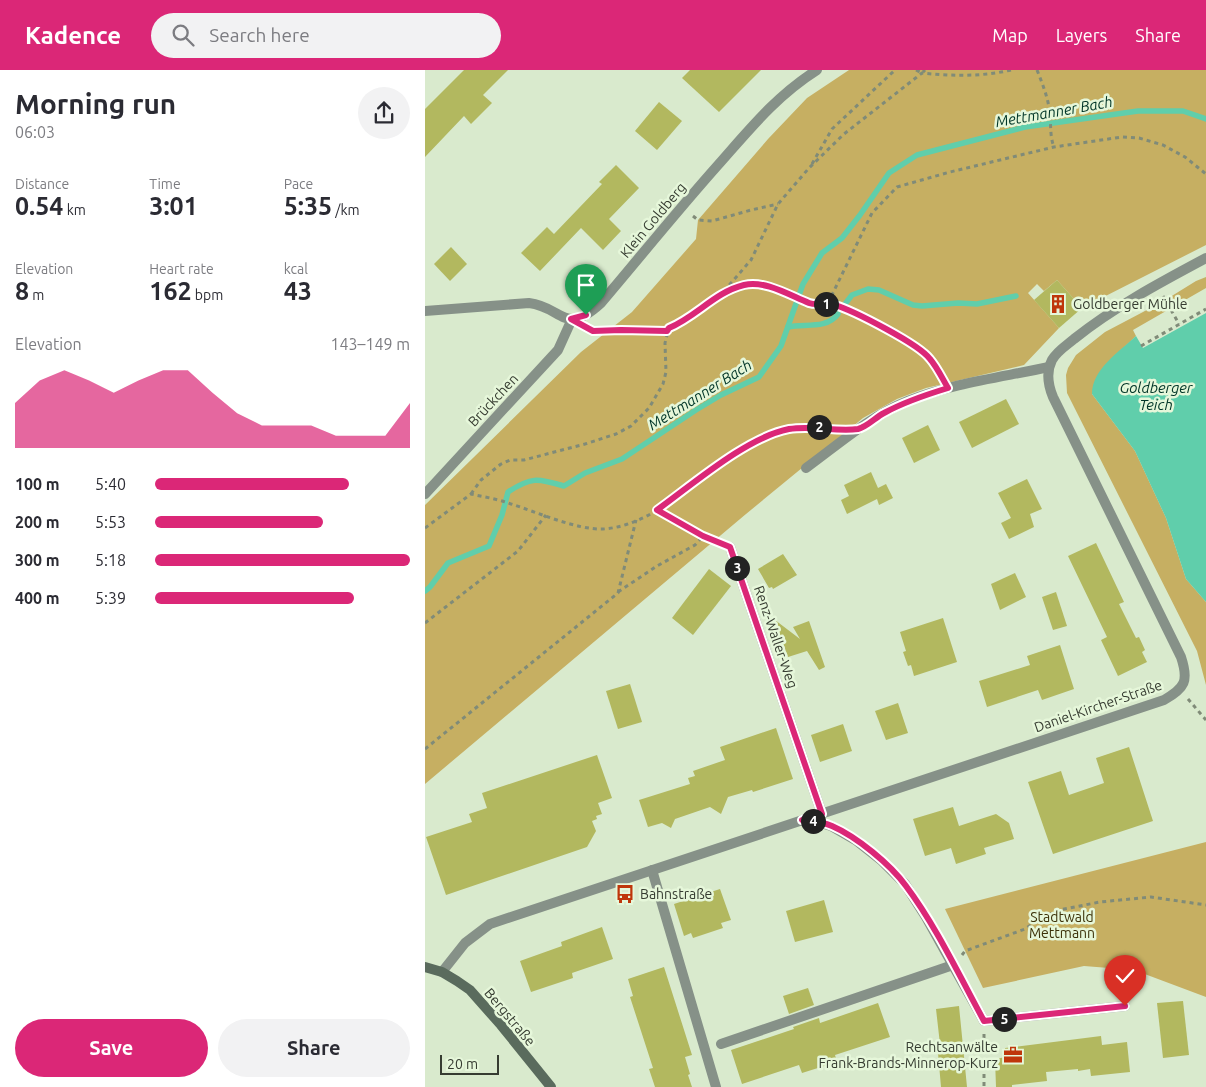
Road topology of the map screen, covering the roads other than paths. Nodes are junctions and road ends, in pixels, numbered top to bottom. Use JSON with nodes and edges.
{"nodes":[{"id":1,"x":817,"y":70,"type":"edge"},
{"id":2,"x":1206,"y":258,"type":"edge"},
{"id":3,"x":425,"y":311,"type":"edge"},
{"id":4,"x":571,"y":319,"type":"junction"},
{"id":5,"x":1049,"y":367,"type":"junction"},
{"id":6,"x":806,"y":468,"type":"dead end"},
{"id":7,"x":425,"y":494,"type":"edge"},
{"id":8,"x":730,"y":547,"type":"road end"},
{"id":9,"x":822,"y":814,"type":"junction"},
{"id":10,"x":802,"y":820,"type":"junction"},
{"id":11,"x":652,"y":870,"type":"junction"},
{"id":12,"x":953,"y":965,"type":"junction"},
{"id":13,"x":425,"y":967,"type":"edge"},
{"id":14,"x":442,"y":972,"type":"junction"},
{"id":15,"x":1125,"y":1006,"type":"dead end"},
{"id":16,"x":721,"y":1044,"type":"dead end"},
{"id":17,"x":551,"y":1087,"type":"edge"},
{"id":18,"x":715,"y":1087,"type":"edge"}],
"edges":[{"from":1,"to":4,"type":"street","name":"Klein Goldberg"},
{"from":2,"to":5,"type":"street"},
{"from":3,"to":4,"type":"street"},
{"from":4,"to":7,"type":"street","name":"Brückchen"},
{"from":5,"to":6,"type":"street"},
{"from":5,"to":9,"type":"street","name":"Daniel-Kircher-Straße"},
{"from":8,"to":9,"type":"street","name":"Renz-Waller-Weg"},
{"from":9,"to":10,"type":"street","name":"Daniel-Kircher-Straße"},
{"from":10,"to":11,"type":"street"},
{"from":10,"to":12,"type":"street"},
{"from":11,"to":14,"type":"street"},
{"from":11,"to":18,"type":"street"},
{"from":12,"to":15,"type":"street"},
{"from":12,"to":16,"type":"street"},
{"from":13,"to":14,"type":"street"},
{"from":14,"to":17,"type":"street","name":"Bergstraße"}]}
